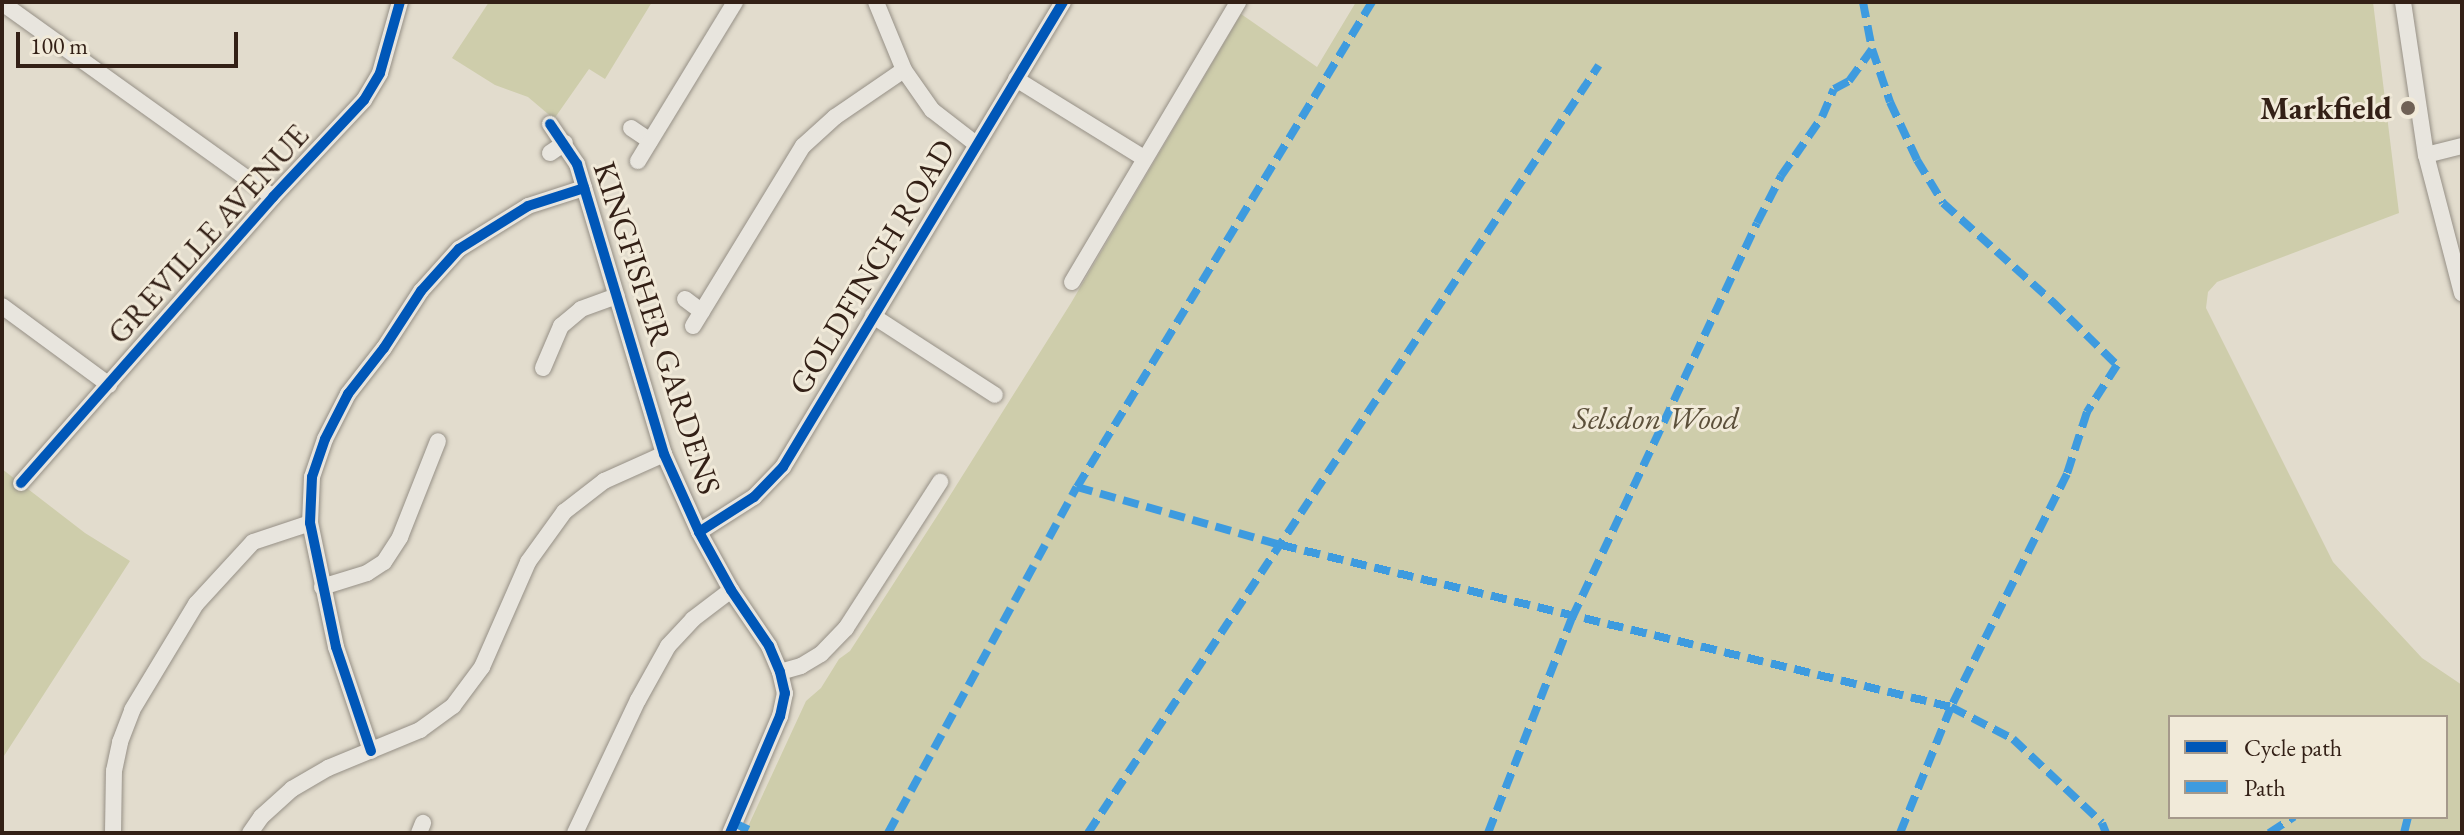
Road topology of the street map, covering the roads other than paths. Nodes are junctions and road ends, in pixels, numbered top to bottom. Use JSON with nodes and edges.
{"nodes":[{"id":1,"x":400,"y":2,"type":"edge"},
{"id":2,"x":735,"y":2,"type":"edge"},
{"id":3,"x":876,"y":2,"type":"edge"},
{"id":4,"x":1063,"y":2,"type":"edge"},
{"id":5,"x":1238,"y":2,"type":"edge"},
{"id":6,"x":2403,"y":2,"type":"edge"},
{"id":7,"x":2,"y":3,"type":"edge"},
{"id":8,"x":904,"y":70,"type":"junction"},
{"id":9,"x":1016,"y":79,"type":"junction"},
{"id":10,"x":550,"y":124,"type":"dead end"},
{"id":11,"x":631,"y":128,"type":"dead end"},
{"id":12,"x":650,"y":141,"type":"junction"},
{"id":13,"x":565,"y":143,"type":"junction"},
{"id":14,"x":976,"y":144,"type":"junction"},
{"id":15,"x":2462,"y":146,"type":"edge"},
{"id":16,"x":550,"y":153,"type":"dead end"},
{"id":17,"x":2426,"y":155,"type":"junction"},
{"id":18,"x":1144,"y":158,"type":"junction"},
{"id":19,"x":638,"y":161,"type":"dead end"},
{"id":20,"x":584,"y":188,"type":"junction"},
{"id":21,"x":273,"y":197,"type":"junction"},
{"id":22,"x":1072,"y":282,"type":"dead end"},
{"id":23,"x":2462,"y":293,"type":"edge"},
{"id":24,"x":617,"y":296,"type":"junction"},
{"id":25,"x":685,"y":299,"type":"dead end"},
{"id":26,"x":2,"y":306,"type":"edge"},
{"id":27,"x":873,"y":316,"type":"junction"},
{"id":28,"x":543,"y":357,"type":"dead end"},
{"id":29,"x":109,"y":385,"type":"junction"},
{"id":30,"x":995,"y":395,"type":"dead end"},
{"id":31,"x":438,"y":441,"type":"dead end"},
{"id":32,"x":664,"y":454,"type":"junction"},
{"id":33,"x":940,"y":482,"type":"dead end"},
{"id":34,"x":21,"y":483,"type":"dead end"},
{"id":35,"x":310,"y":523,"type":"junction"},
{"id":36,"x":699,"y":532,"type":"junction"},
{"id":37,"x":322,"y":587,"type":"junction"},
{"id":38,"x":731,"y":590,"type":"junction"},
{"id":39,"x":780,"y":672,"type":"junction"},
{"id":40,"x":371,"y":751,"type":"junction"},
{"id":41,"x":107,"y":832,"type":"edge"},
{"id":42,"x":250,"y":833,"type":"edge"},
{"id":43,"x":575,"y":833,"type":"edge"},
{"id":44,"x":730,"y":833,"type":"edge"}],
"edges":[{"from":1,"to":21,"type":"street","name":"GREVILLE AVENUE"},
{"from":2,"to":12,"type":"street"},
{"from":3,"to":8,"type":"street"},
{"from":4,"to":9,"type":"street","name":"GOLDFINCH ROAD"},
{"from":5,"to":18,"type":"street"},
{"from":6,"to":17,"type":"street"},
{"from":7,"to":21,"type":"street"},
{"from":8,"to":14,"type":"street"},
{"from":8,"to":25,"type":"street"},
{"from":9,"to":14,"type":"street","name":"GOLDFINCH ROAD"},
{"from":9,"to":18,"type":"street"},
{"from":10,"to":13,"type":"street","name":"KINGFISHER GARDENS"},
{"from":11,"to":12,"type":"street"},
{"from":12,"to":19,"type":"street"},
{"from":13,"to":16,"type":"street","name":"KINGFISHER GARDENS"},
{"from":13,"to":20,"type":"street","name":"KINGFISHER GARDENS"},
{"from":14,"to":27,"type":"street","name":"GOLDFINCH ROAD"},
{"from":15,"to":17,"type":"street"},
{"from":17,"to":23,"type":"street"},
{"from":18,"to":22,"type":"street"},
{"from":20,"to":24,"type":"street","name":"KINGFISHER GARDENS"},
{"from":20,"to":35,"type":"street"},
{"from":21,"to":29,"type":"street","name":"GREVILLE AVENUE"},
{"from":24,"to":28,"type":"street"},
{"from":24,"to":32,"type":"street","name":"KINGFISHER GARDENS"},
{"from":26,"to":29,"type":"street"},
{"from":27,"to":30,"type":"street"},
{"from":27,"to":36,"type":"street","name":"GOLDFINCH ROAD"},
{"from":29,"to":34,"type":"street","name":"GREVILLE AVENUE"},
{"from":31,"to":37,"type":"street"},
{"from":32,"to":36,"type":"street","name":"KINGFISHER GARDENS"},
{"from":32,"to":40,"type":"street"},
{"from":33,"to":39,"type":"street"},
{"from":35,"to":37,"type":"street"},
{"from":35,"to":41,"type":"street"},
{"from":36,"to":38,"type":"street","name":"KINGFISHER GARDENS"},
{"from":37,"to":40,"type":"street"},
{"from":38,"to":39,"type":"street","name":"KINGFISHER GARDENS"},
{"from":38,"to":43,"type":"street"},
{"from":39,"to":44,"type":"street","name":"KINGFISHER GARDENS"},
{"from":40,"to":42,"type":"street"}]}
